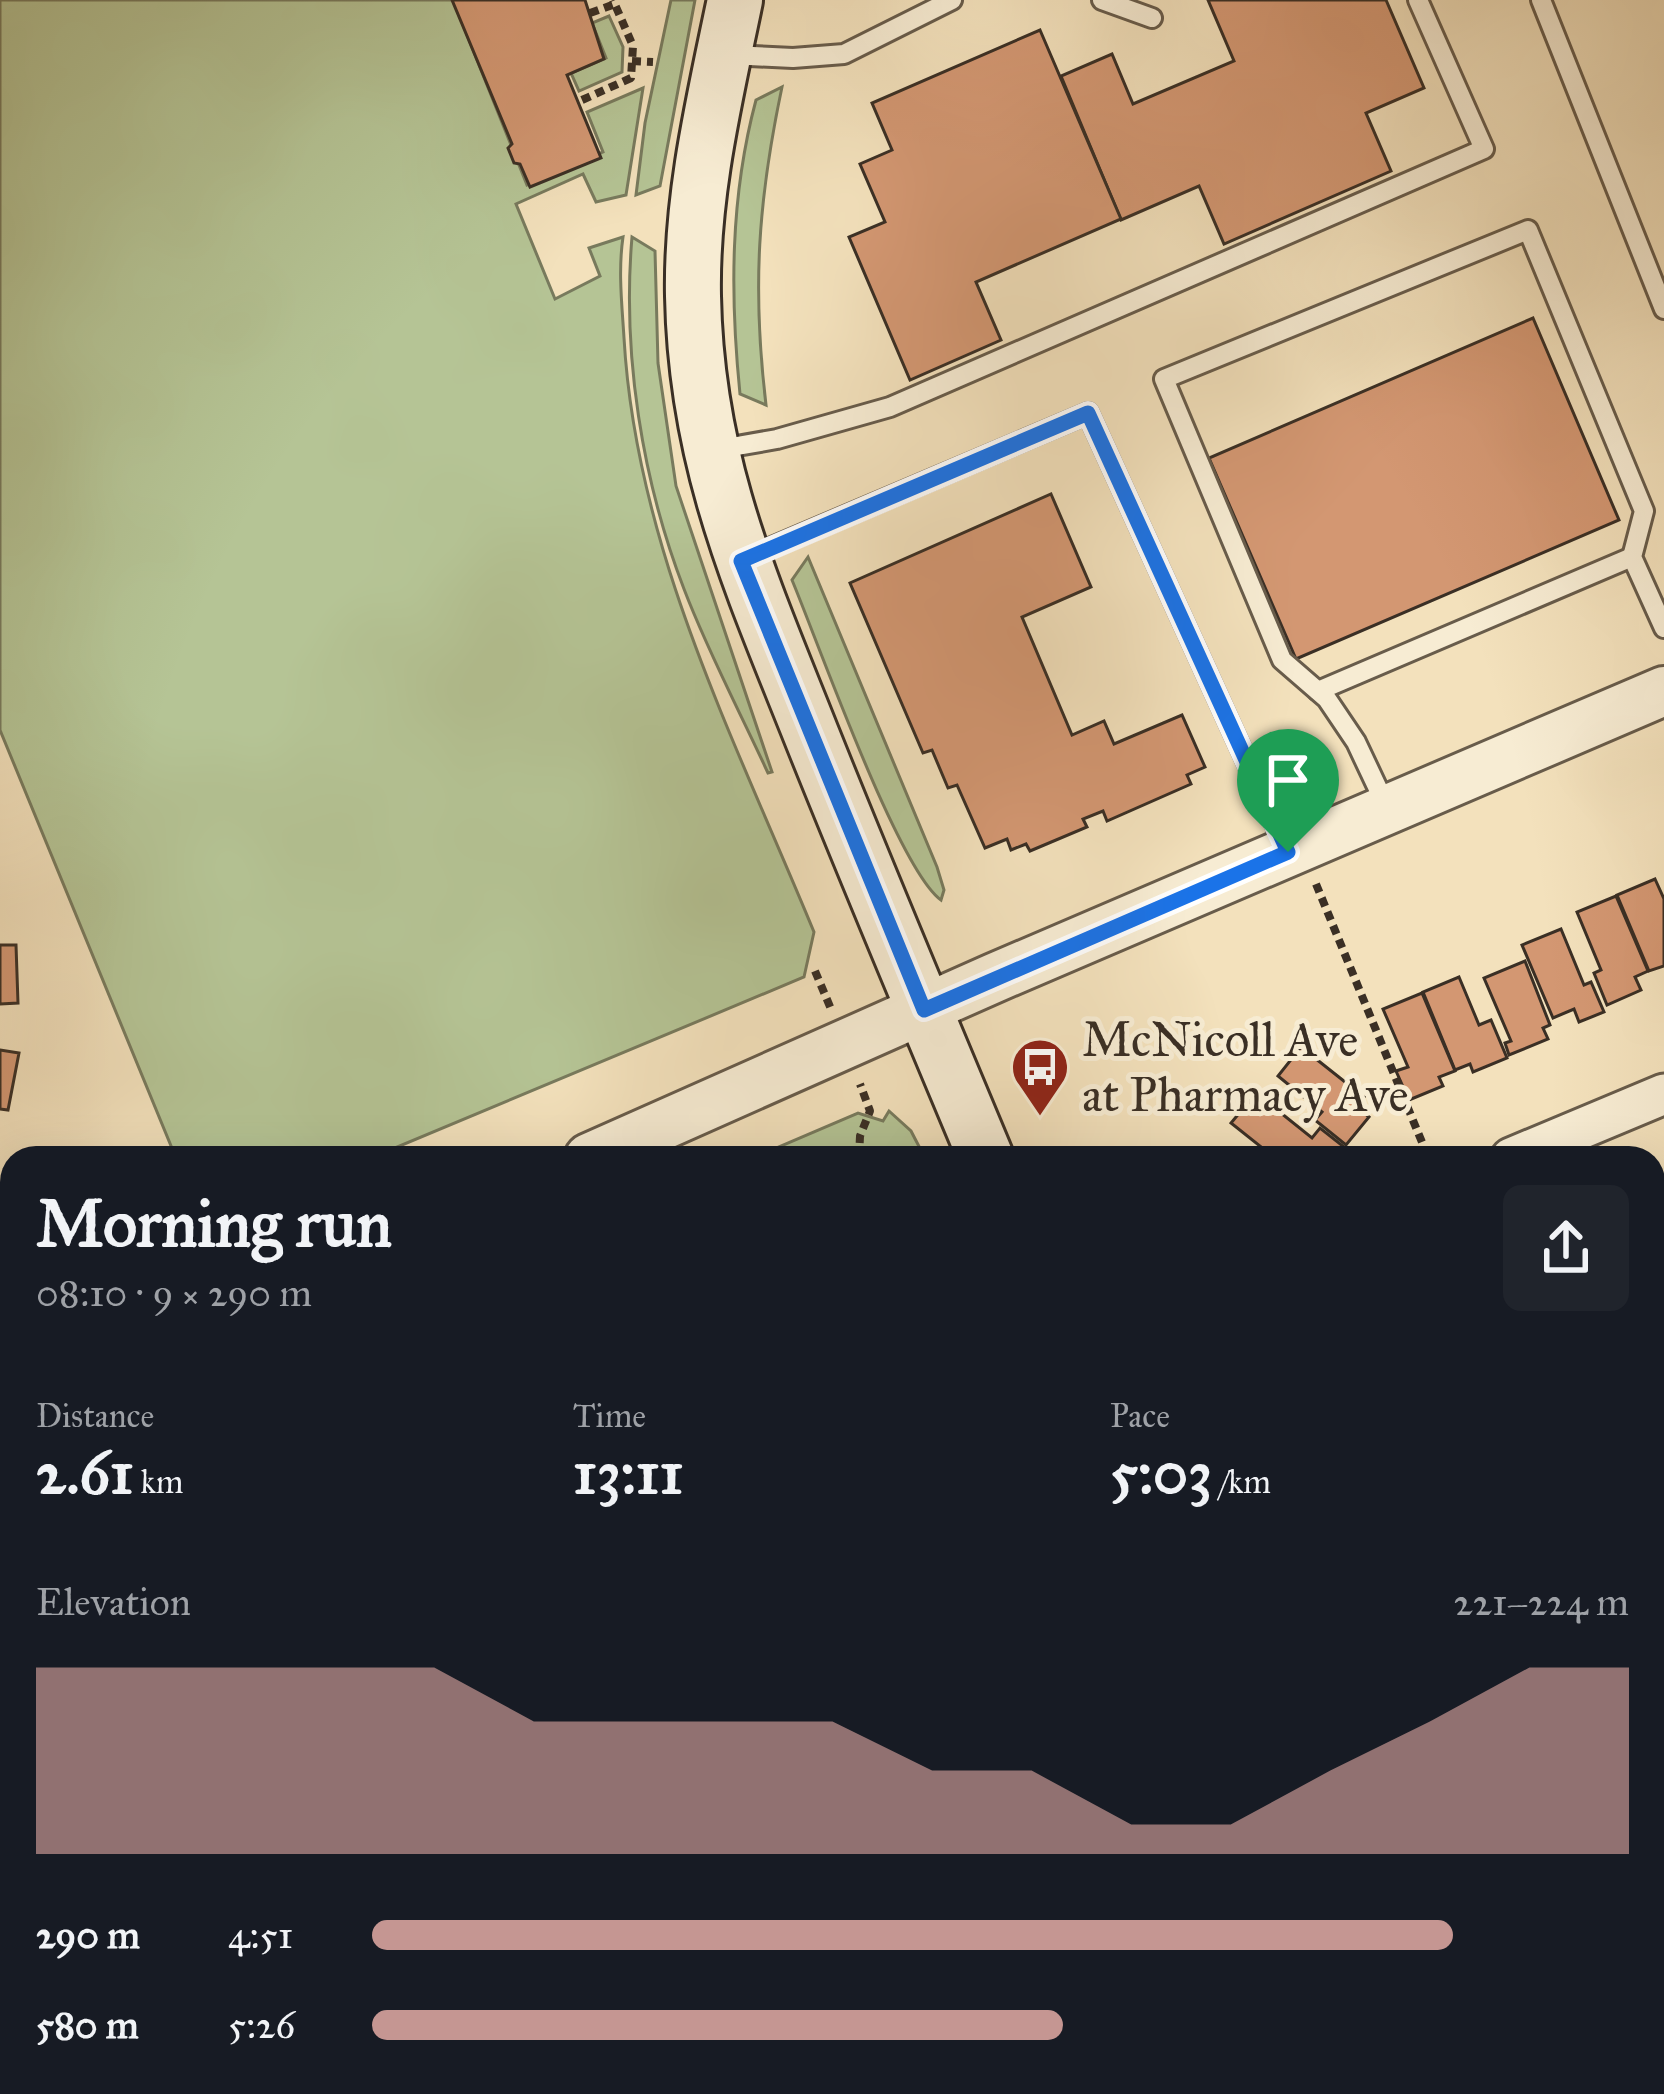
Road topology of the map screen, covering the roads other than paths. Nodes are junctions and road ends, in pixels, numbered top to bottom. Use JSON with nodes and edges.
{"nodes":[{"id":1,"x":735,"y":0,"type":"edge"},
{"id":2,"x":952,"y":0,"type":"edge"},
{"id":3,"x":1102,"y":0,"type":"edge"},
{"id":4,"x":1418,"y":0,"type":"edge"},
{"id":5,"x":1541,"y":0,"type":"edge"},
{"id":6,"x":1152,"y":18,"type":"dead end"},
{"id":7,"x":724,"y":55,"type":"junction"},
{"id":8,"x":1664,"y":309,"type":"edge"},
{"id":9,"x":709,"y":451,"type":"junction"},
{"id":10,"x":1632,"y":557,"type":"junction"},
{"id":11,"x":741,"y":561,"type":"junction"},
{"id":12,"x":1664,"y":628,"type":"edge"},
{"id":13,"x":1318,"y":691,"type":"junction"},
{"id":14,"x":1664,"y":692,"type":"edge"},
{"id":15,"x":1388,"y":811,"type":"junction"},
{"id":16,"x":1288,"y":852,"type":"junction"},
{"id":17,"x":924,"y":1010,"type":"junction"},
{"id":18,"x":1664,"y":1094,"type":"edge"},
{"id":19,"x":616,"y":1146,"type":"edge"},
{"id":20,"x":981,"y":1146,"type":"edge"},
{"id":21,"x":1540,"y":1146,"type":"edge"}],
"edges":[{"from":1,"to":7,"type":"main road"},
{"from":2,"to":7,"type":"lane"},
{"from":3,"to":6,"type":"lane"},
{"from":4,"to":9,"type":"lane"},
{"from":5,"to":8,"type":"lane"},
{"from":7,"to":9,"type":"main road"},
{"from":9,"to":11,"type":"main road"},
{"from":10,"to":12,"type":"lane"},
{"from":10,"to":13,"type":"lane"},
{"from":10,"to":13,"type":"lane"},
{"from":11,"to":16,"type":"lane"},
{"from":11,"to":17,"type":"main road"},
{"from":13,"to":15,"type":"lane"},
{"from":14,"to":15,"type":"street"},
{"from":15,"to":16,"type":"street"},
{"from":16,"to":17,"type":"street"},
{"from":17,"to":19,"type":"street"},
{"from":17,"to":20,"type":"main road"},
{"from":18,"to":21,"type":"street"}]}
